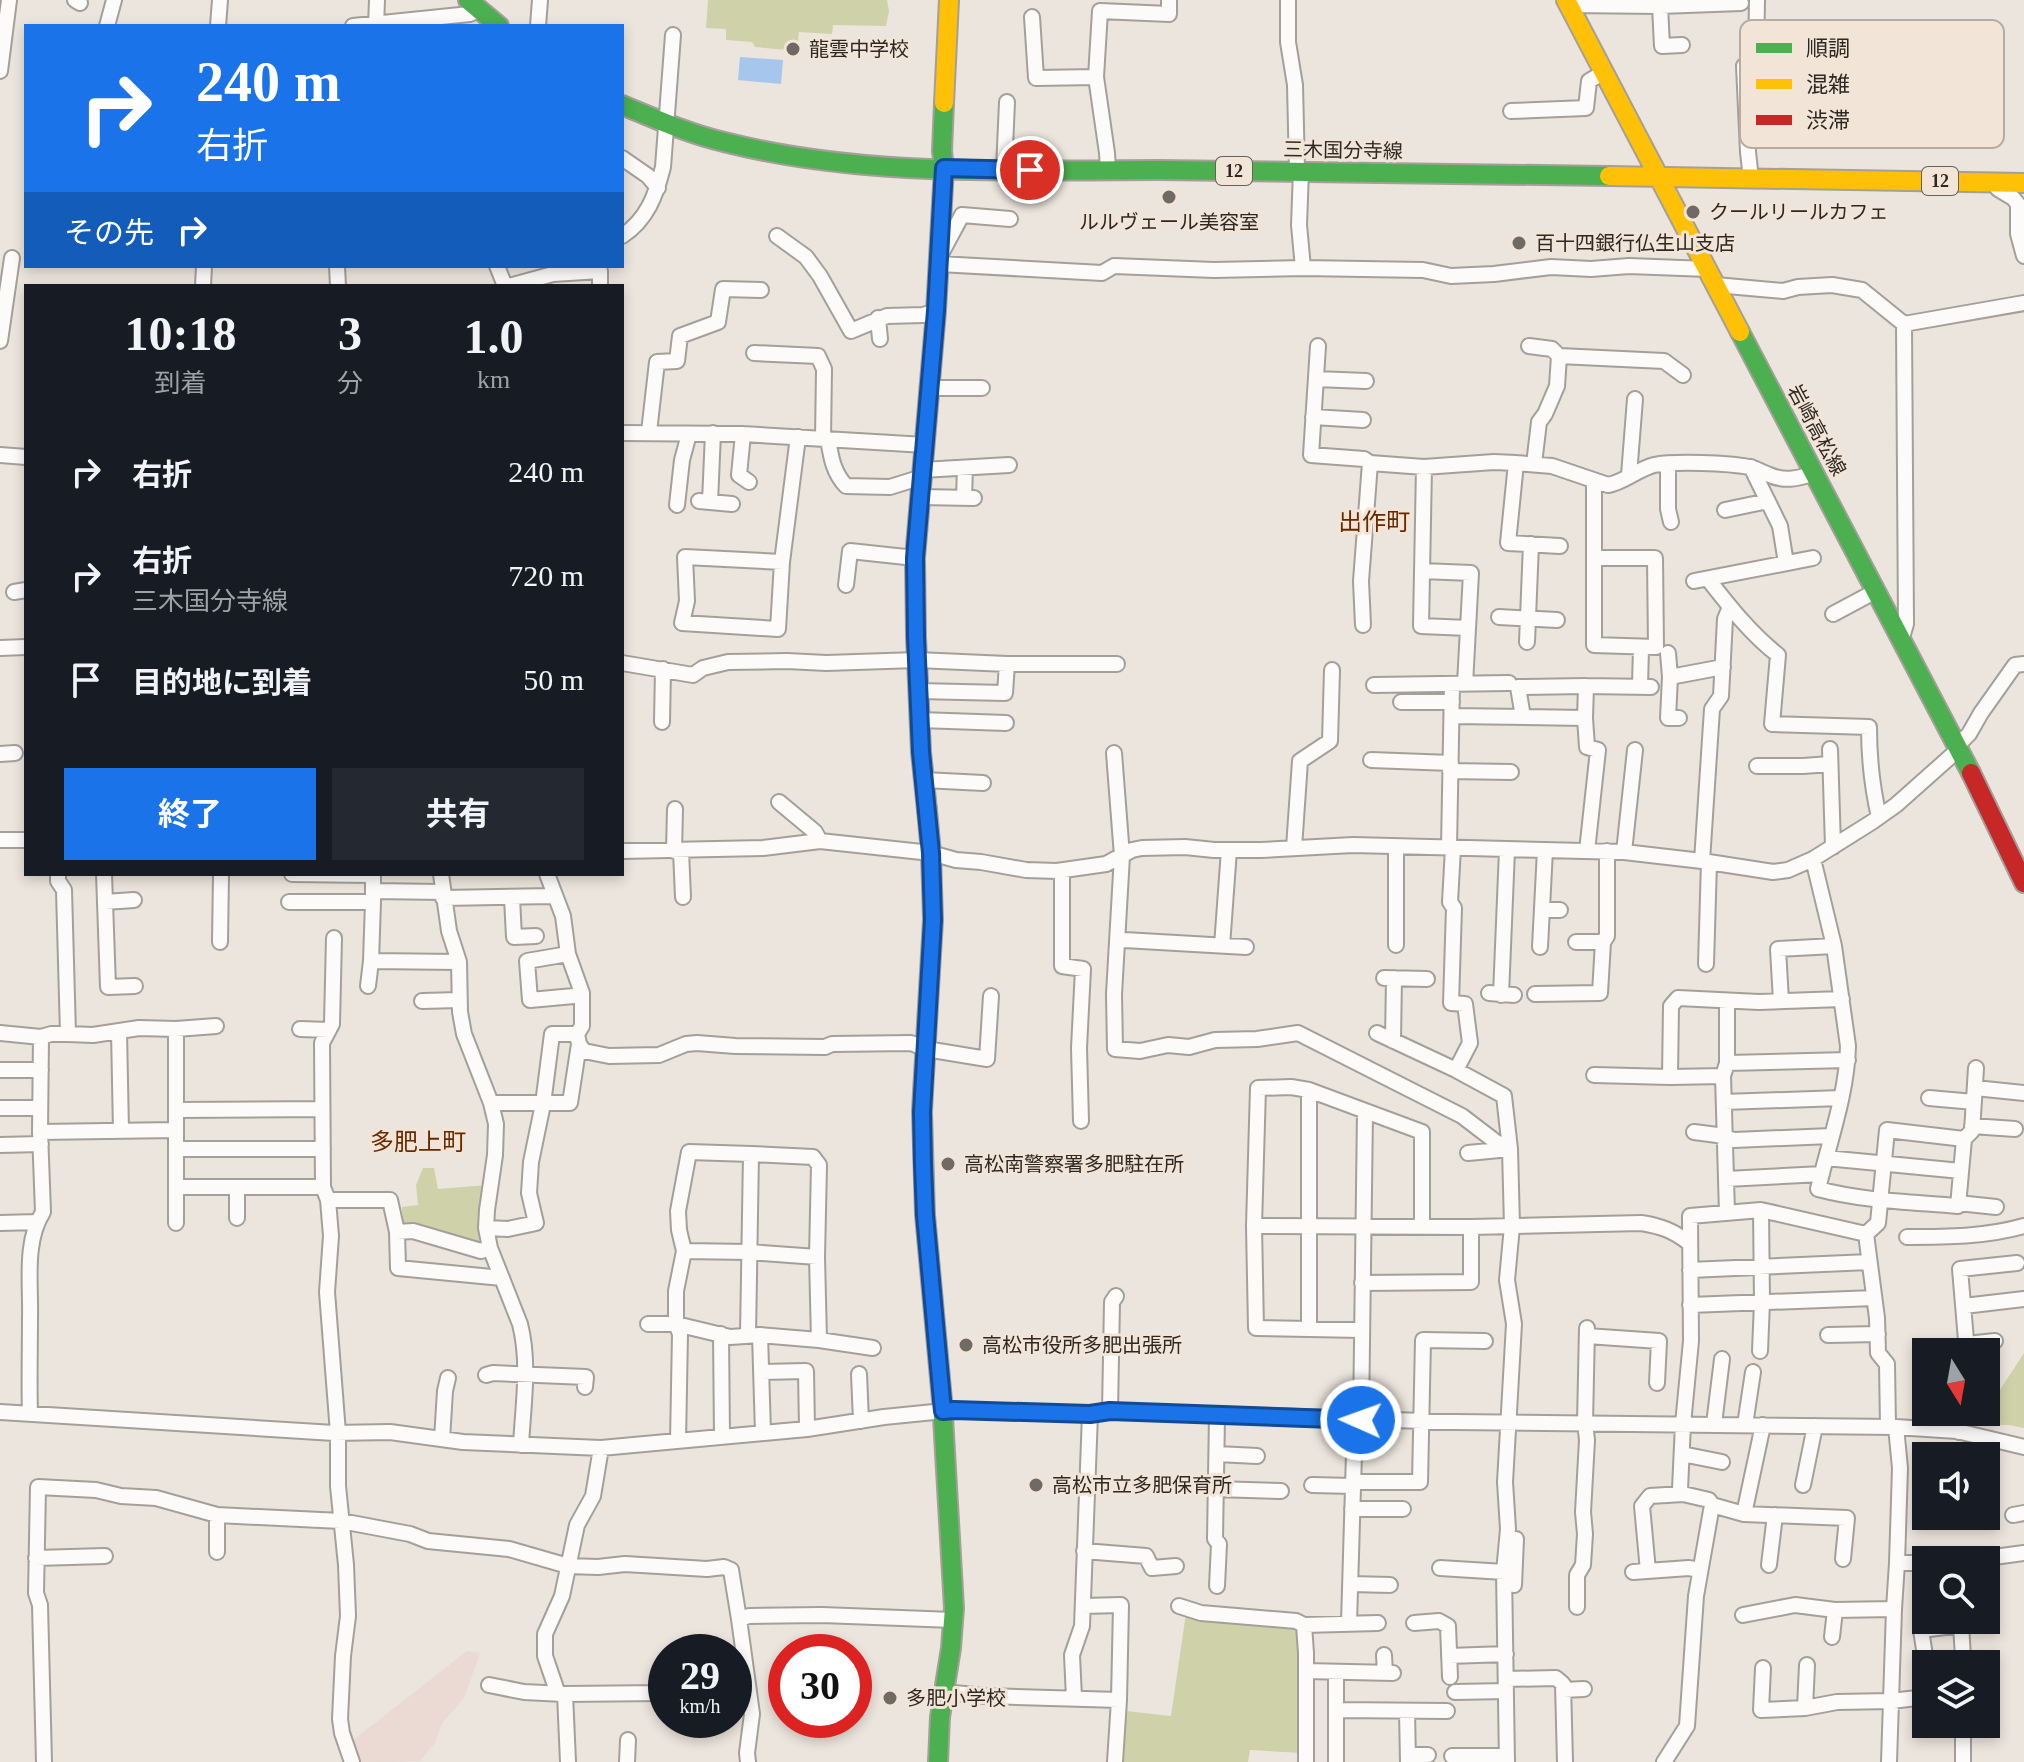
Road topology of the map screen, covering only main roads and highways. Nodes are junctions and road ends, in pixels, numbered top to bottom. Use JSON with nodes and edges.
{"nodes":[{"id":1,"x":949,"y":0,"type":"edge"},
{"id":2,"x":1567,"y":2,"type":"edge"},
{"id":3,"x":473,"y":5,"type":"edge"},
{"id":4,"x":497,"y":24,"type":"edge"},
{"id":5,"x":624,"y":106,"type":"edge"},
{"id":6,"x":944,"y":168,"type":"junction"},
{"id":7,"x":1660,"y":177,"type":"junction"},
{"id":8,"x":2024,"y":183,"type":"edge"},
{"id":9,"x":2024,"y":883,"type":"edge"},
{"id":10,"x":938,"y":1762,"type":"edge"}],
"edges":[{"from":1,"to":6,"type":"main road"},
{"from":2,"to":7,"type":"main road","name":"岩崎高松線"},
{"from":3,"to":4,"type":"main road"},
{"from":5,"to":6,"type":"main road","name":"三木国分寺線","number":"12"},
{"from":6,"to":7,"type":"main road","name":"三木国分寺線","number":"12"},
{"from":6,"to":10,"type":"main road"},
{"from":7,"to":8,"type":"main road","name":"三木国分寺線","number":"12"},
{"from":7,"to":9,"type":"main road","name":"岩崎高松線"}]}
